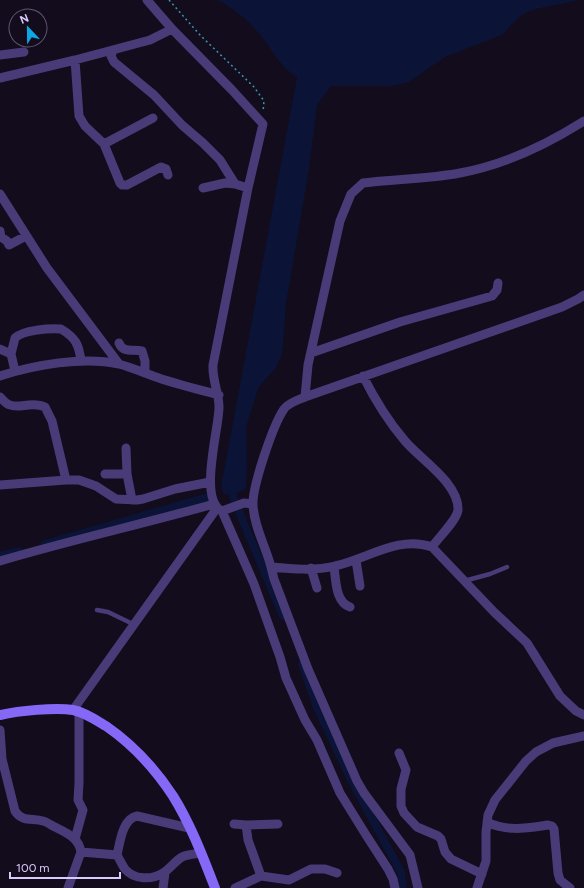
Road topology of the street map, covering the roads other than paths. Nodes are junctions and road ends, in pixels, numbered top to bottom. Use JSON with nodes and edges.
{"nodes":[{"id":1,"x":147,"y":0,"type":"edge"},
{"id":2,"x":172,"y":29,"type":"junction"},
{"id":3,"x":113,"y":50,"type":"junction"},
{"id":4,"x":24,"y":52,"type":"dead end"},
{"id":5,"x":0,"y":55,"type":"edge"},
{"id":6,"x":75,"y":60,"type":"junction"},
{"id":7,"x":0,"y":78,"type":"edge"},
{"id":8,"x":153,"y":118,"type":"dead end"},
{"id":9,"x":584,"y":122,"type":"edge"},
{"id":10,"x":104,"y":144,"type":"junction"},
{"id":11,"x":168,"y":175,"type":"dead end"},
{"id":12,"x":235,"y":184,"type":"junction"},
{"id":13,"x":203,"y":188,"type":"dead end"},
{"id":14,"x":248,"y":188,"type":"junction"},
{"id":15,"x":0,"y":194,"type":"edge"},
{"id":16,"x":0,"y":231,"type":"edge"},
{"id":17,"x":26,"y":236,"type":"junction"},
{"id":18,"x":498,"y":283,"type":"dead end"},
{"id":19,"x":584,"y":295,"type":"edge"},
{"id":20,"x":119,"y":343,"type":"dead end"},
{"id":21,"x":0,"y":349,"type":"edge"},
{"id":22,"x":312,"y":353,"type":"junction"},
{"id":23,"x":11,"y":354,"type":"junction"},
{"id":24,"x":81,"y":361,"type":"junction"},
{"id":25,"x":119,"y":364,"type":"junction"},
{"id":26,"x":15,"y":371,"type":"junction"},
{"id":27,"x":145,"y":373,"type":"junction"},
{"id":28,"x":0,"y":376,"type":"edge"},
{"id":29,"x":363,"y":376,"type":"junction"},
{"id":30,"x":219,"y":395,"type":"junction"},
{"id":31,"x":0,"y":397,"type":"edge"},
{"id":32,"x":305,"y":397,"type":"junction"},
{"id":33,"x":126,"y":448,"type":"dead end"},
{"id":34,"x":105,"y":474,"type":"dead end"},
{"id":35,"x":127,"y":474,"type":"junction"},
{"id":36,"x":66,"y":480,"type":"junction"},
{"id":37,"x":210,"y":482,"type":"junction"},
{"id":38,"x":0,"y":485,"type":"edge"},
{"id":39,"x":132,"y":500,"type":"junction"},
{"id":40,"x":248,"y":504,"type":"junction"},
{"id":41,"x":220,"y":508,"type":"junction"},
{"id":42,"x":432,"y":547,"type":"junction"},
{"id":43,"x":356,"y":560,"type":"junction"},
{"id":44,"x":0,"y":561,"type":"edge"},
{"id":45,"x":271,"y":567,"type":"junction"},
{"id":46,"x":334,"y":567,"type":"junction"},
{"id":47,"x":507,"y":567,"type":"dead end"},
{"id":48,"x":311,"y":568,"type":"junction"},
{"id":49,"x":464,"y":581,"type":"junction"},
{"id":50,"x":360,"y":586,"type":"dead end"},
{"id":51,"x":317,"y":588,"type":"dead end"},
{"id":52,"x":350,"y":607,"type":"dead end"},
{"id":53,"x":97,"y":610,"type":"dead end"},
{"id":54,"x":135,"y":625,"type":"junction"},
{"id":55,"x":76,"y":711,"type":"junction"},
{"id":56,"x":0,"y":715,"type":"edge"},
{"id":57,"x":584,"y":716,"type":"edge"},
{"id":58,"x":0,"y":730,"type":"edge"},
{"id":59,"x":584,"y":736,"type":"edge"},
{"id":60,"x":399,"y":753,"type":"dead end"},
{"id":61,"x":487,"y":822,"type":"junction"},
{"id":62,"x":234,"y":824,"type":"dead end"},
{"id":63,"x":278,"y":824,"type":"dead end"},
{"id":64,"x":246,"y":825,"type":"junction"},
{"id":65,"x":189,"y":828,"type":"junction"},
{"id":66,"x":501,"y":828,"type":"junction"},
{"id":67,"x":486,"y":832,"type":"junction"},
{"id":68,"x":75,"y":839,"type":"junction"},
{"id":69,"x":81,"y":852,"type":"junction"},
{"id":70,"x":201,"y":853,"type":"junction"},
{"id":71,"x":117,"y":855,"type":"junction"},
{"id":72,"x":165,"y":873,"type":"junction"},
{"id":73,"x":337,"y":873,"type":"dead end"},
{"id":74,"x":482,"y":874,"type":"junction"},
{"id":75,"x":261,"y":876,"type":"junction"},
{"id":76,"x":68,"y":888,"type":"edge"},
{"id":77,"x":163,"y":888,"type":"edge"},
{"id":78,"x":215,"y":888,"type":"edge"},
{"id":79,"x":235,"y":888,"type":"edge"},
{"id":80,"x":395,"y":888,"type":"edge"},
{"id":81,"x":418,"y":888,"type":"edge"},
{"id":82,"x":477,"y":888,"type":"edge"},
{"id":83,"x":570,"y":888,"type":"edge"}],
"edges":[{"from":1,"to":2,"type":"street"},
{"from":2,"to":3,"type":"street"},
{"from":2,"to":14,"type":"street"},
{"from":3,"to":6,"type":"street"},
{"from":3,"to":12,"type":"street"},
{"from":4,"to":5,"type":"street"},
{"from":6,"to":7,"type":"street"},
{"from":6,"to":10,"type":"street"},
{"from":8,"to":10,"type":"street"},
{"from":9,"to":22,"type":"street"},
{"from":10,"to":11,"type":"street"},
{"from":12,"to":13,"type":"street"},
{"from":12,"to":14,"type":"street"},
{"from":14,"to":30,"type":"street"},
{"from":15,"to":17,"type":"street"},
{"from":16,"to":17,"type":"street"},
{"from":17,"to":25,"type":"street"},
{"from":18,"to":22,"type":"street"},
{"from":19,"to":29,"type":"street"},
{"from":20,"to":27,"type":"street"},
{"from":21,"to":23,"type":"street"},
{"from":22,"to":32,"type":"street"},
{"from":23,"to":24,"type":"street"},
{"from":23,"to":26,"type":"street"},
{"from":24,"to":25,"type":"street"},
{"from":24,"to":26,"type":"street"},
{"from":25,"to":27,"type":"street"},
{"from":26,"to":28,"type":"street"},
{"from":27,"to":30,"type":"street"},
{"from":29,"to":32,"type":"street"},
{"from":29,"to":42,"type":"street"},
{"from":30,"to":37,"type":"street"},
{"from":31,"to":36,"type":"street"},
{"from":32,"to":40,"type":"street"},
{"from":33,"to":35,"type":"street"},
{"from":34,"to":35,"type":"street"},
{"from":35,"to":39,"type":"street"},
{"from":36,"to":38,"type":"street"},
{"from":36,"to":39,"type":"street"},
{"from":37,"to":39,"type":"street"},
{"from":37,"to":41,"type":"street"},
{"from":40,"to":41,"type":"street"},
{"from":40,"to":45,"type":"street"},
{"from":41,"to":44,"type":"street"},
{"from":41,"to":54,"type":"street"},
{"from":41,"to":80,"type":"street"},
{"from":42,"to":43,"type":"street"},
{"from":42,"to":49,"type":"street"},
{"from":43,"to":46,"type":"street"},
{"from":43,"to":50,"type":"street"},
{"from":45,"to":48,"type":"street"},
{"from":45,"to":81,"type":"street"},
{"from":46,"to":48,"type":"street"},
{"from":46,"to":52,"type":"street"},
{"from":47,"to":49,"type":"lane"},
{"from":48,"to":51,"type":"street"},
{"from":49,"to":57,"type":"street"},
{"from":53,"to":54,"type":"lane"},
{"from":54,"to":55,"type":"street"},
{"from":55,"to":56,"type":"main road"},
{"from":55,"to":65,"type":"main road"},
{"from":55,"to":68,"type":"street"},
{"from":58,"to":68,"type":"street"},
{"from":59,"to":61,"type":"street"},
{"from":60,"to":74,"type":"street"},
{"from":61,"to":66,"type":"street"},
{"from":61,"to":67,"type":"street"},
{"from":62,"to":64,"type":"street"},
{"from":63,"to":64,"type":"street"},
{"from":64,"to":75,"type":"street"},
{"from":65,"to":70,"type":"main road"},
{"from":65,"to":71,"type":"street"},
{"from":66,"to":67,"type":"street"},
{"from":66,"to":83,"type":"street"},
{"from":67,"to":74,"type":"street"},
{"from":68,"to":69,"type":"street"},
{"from":69,"to":71,"type":"street"},
{"from":69,"to":76,"type":"street"},
{"from":70,"to":72,"type":"street"},
{"from":70,"to":78,"type":"main road"},
{"from":71,"to":72,"type":"street"},
{"from":72,"to":77,"type":"street"},
{"from":73,"to":75,"type":"street"},
{"from":74,"to":82,"type":"street"},
{"from":75,"to":79,"type":"street"}]}
